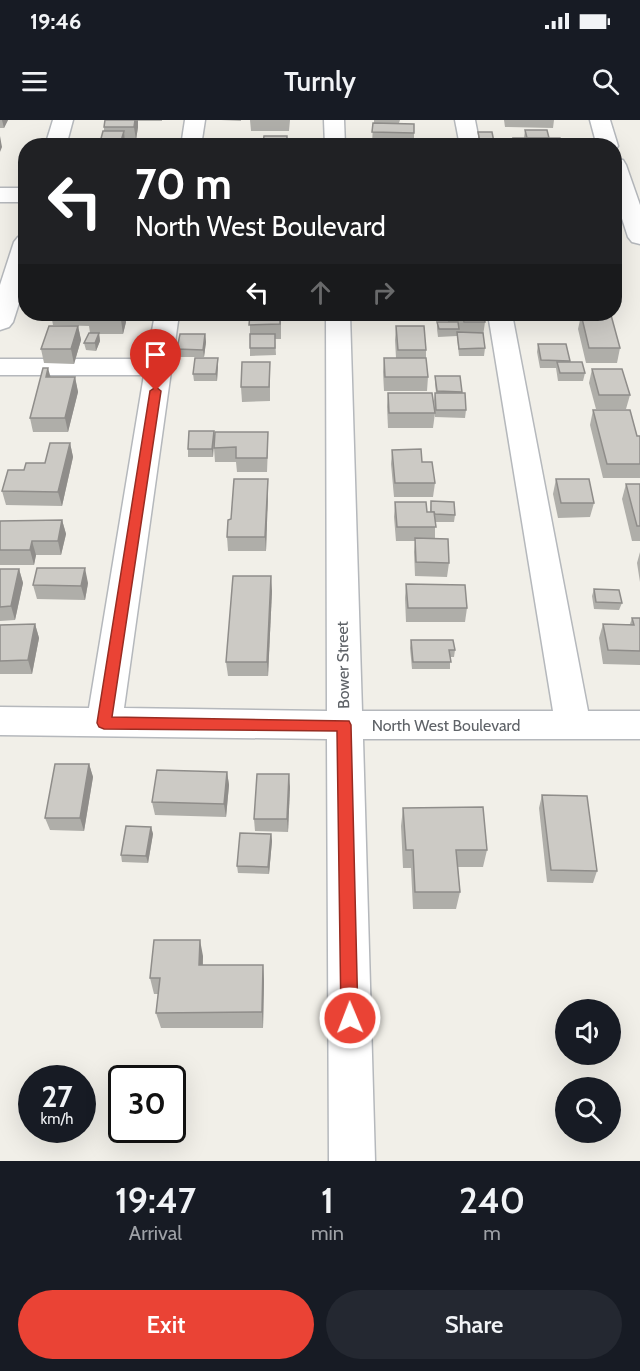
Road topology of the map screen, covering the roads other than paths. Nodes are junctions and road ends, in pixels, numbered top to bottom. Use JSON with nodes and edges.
{"nodes":[{"id":1,"x":63,"y":120,"type":"edge"},
{"id":2,"x":195,"y":120,"type":"edge"},
{"id":3,"x":334,"y":120,"type":"edge"},
{"id":4,"x":465,"y":120,"type":"edge"},
{"id":5,"x":600,"y":120,"type":"edge"},
{"id":6,"x":57,"y":138,"type":"edge"},
{"id":7,"x":192,"y":138,"type":"edge"},
{"id":8,"x":335,"y":138,"type":"edge"},
{"id":9,"x":468,"y":138,"type":"edge"},
{"id":10,"x":606,"y":138,"type":"edge"},
{"id":11,"x":622,"y":185,"type":"edge"},
{"id":12,"x":0,"y":195,"type":"edge"},
{"id":13,"x":18,"y":195,"type":"edge"},
{"id":14,"x":640,"y":237,"type":"edge"},
{"id":15,"x":18,"y":267,"type":"edge"},
{"id":16,"x":166,"y":321,"type":"edge"},
{"id":17,"x":338,"y":321,"type":"edge"},
{"id":18,"x":501,"y":321,"type":"edge"},
{"id":19,"x":0,"y":322,"type":"edge"},
{"id":20,"x":0,"y":366,"type":"edge"},
{"id":21,"x":159,"y":368,"type":"junction"},
{"id":22,"x":0,"y":721,"type":"edge"},
{"id":23,"x":104,"y":723,"type":"junction"},
{"id":24,"x":344,"y":725,"type":"junction"},
{"id":25,"x":573,"y":725,"type":"junction"},
{"id":26,"x":640,"y":725,"type":"edge"},
{"id":27,"x":352,"y":1161,"type":"edge"}],
"edges":[{"from":1,"to":6,"type":"street"},
{"from":2,"to":7,"type":"street"},
{"from":3,"to":8,"type":"street"},
{"from":4,"to":9,"type":"street"},
{"from":5,"to":10,"type":"street"},
{"from":11,"to":14,"type":"street"},
{"from":12,"to":13,"type":"street"},
{"from":15,"to":19,"type":"street"},
{"from":16,"to":21,"type":"street"},
{"from":17,"to":24,"type":"street","name":"Bower Street"},
{"from":18,"to":25,"type":"street"},
{"from":20,"to":21,"type":"street"},
{"from":21,"to":23,"type":"street"},
{"from":22,"to":23,"type":"street","name":"North West Boulevard"},
{"from":23,"to":24,"type":"street","name":"North West Boulevard"},
{"from":24,"to":25,"type":"street","name":"North West Boulevard"},
{"from":24,"to":27,"type":"street","name":"Bower Street"},
{"from":25,"to":26,"type":"street","name":"North West Boulevard"}]}
